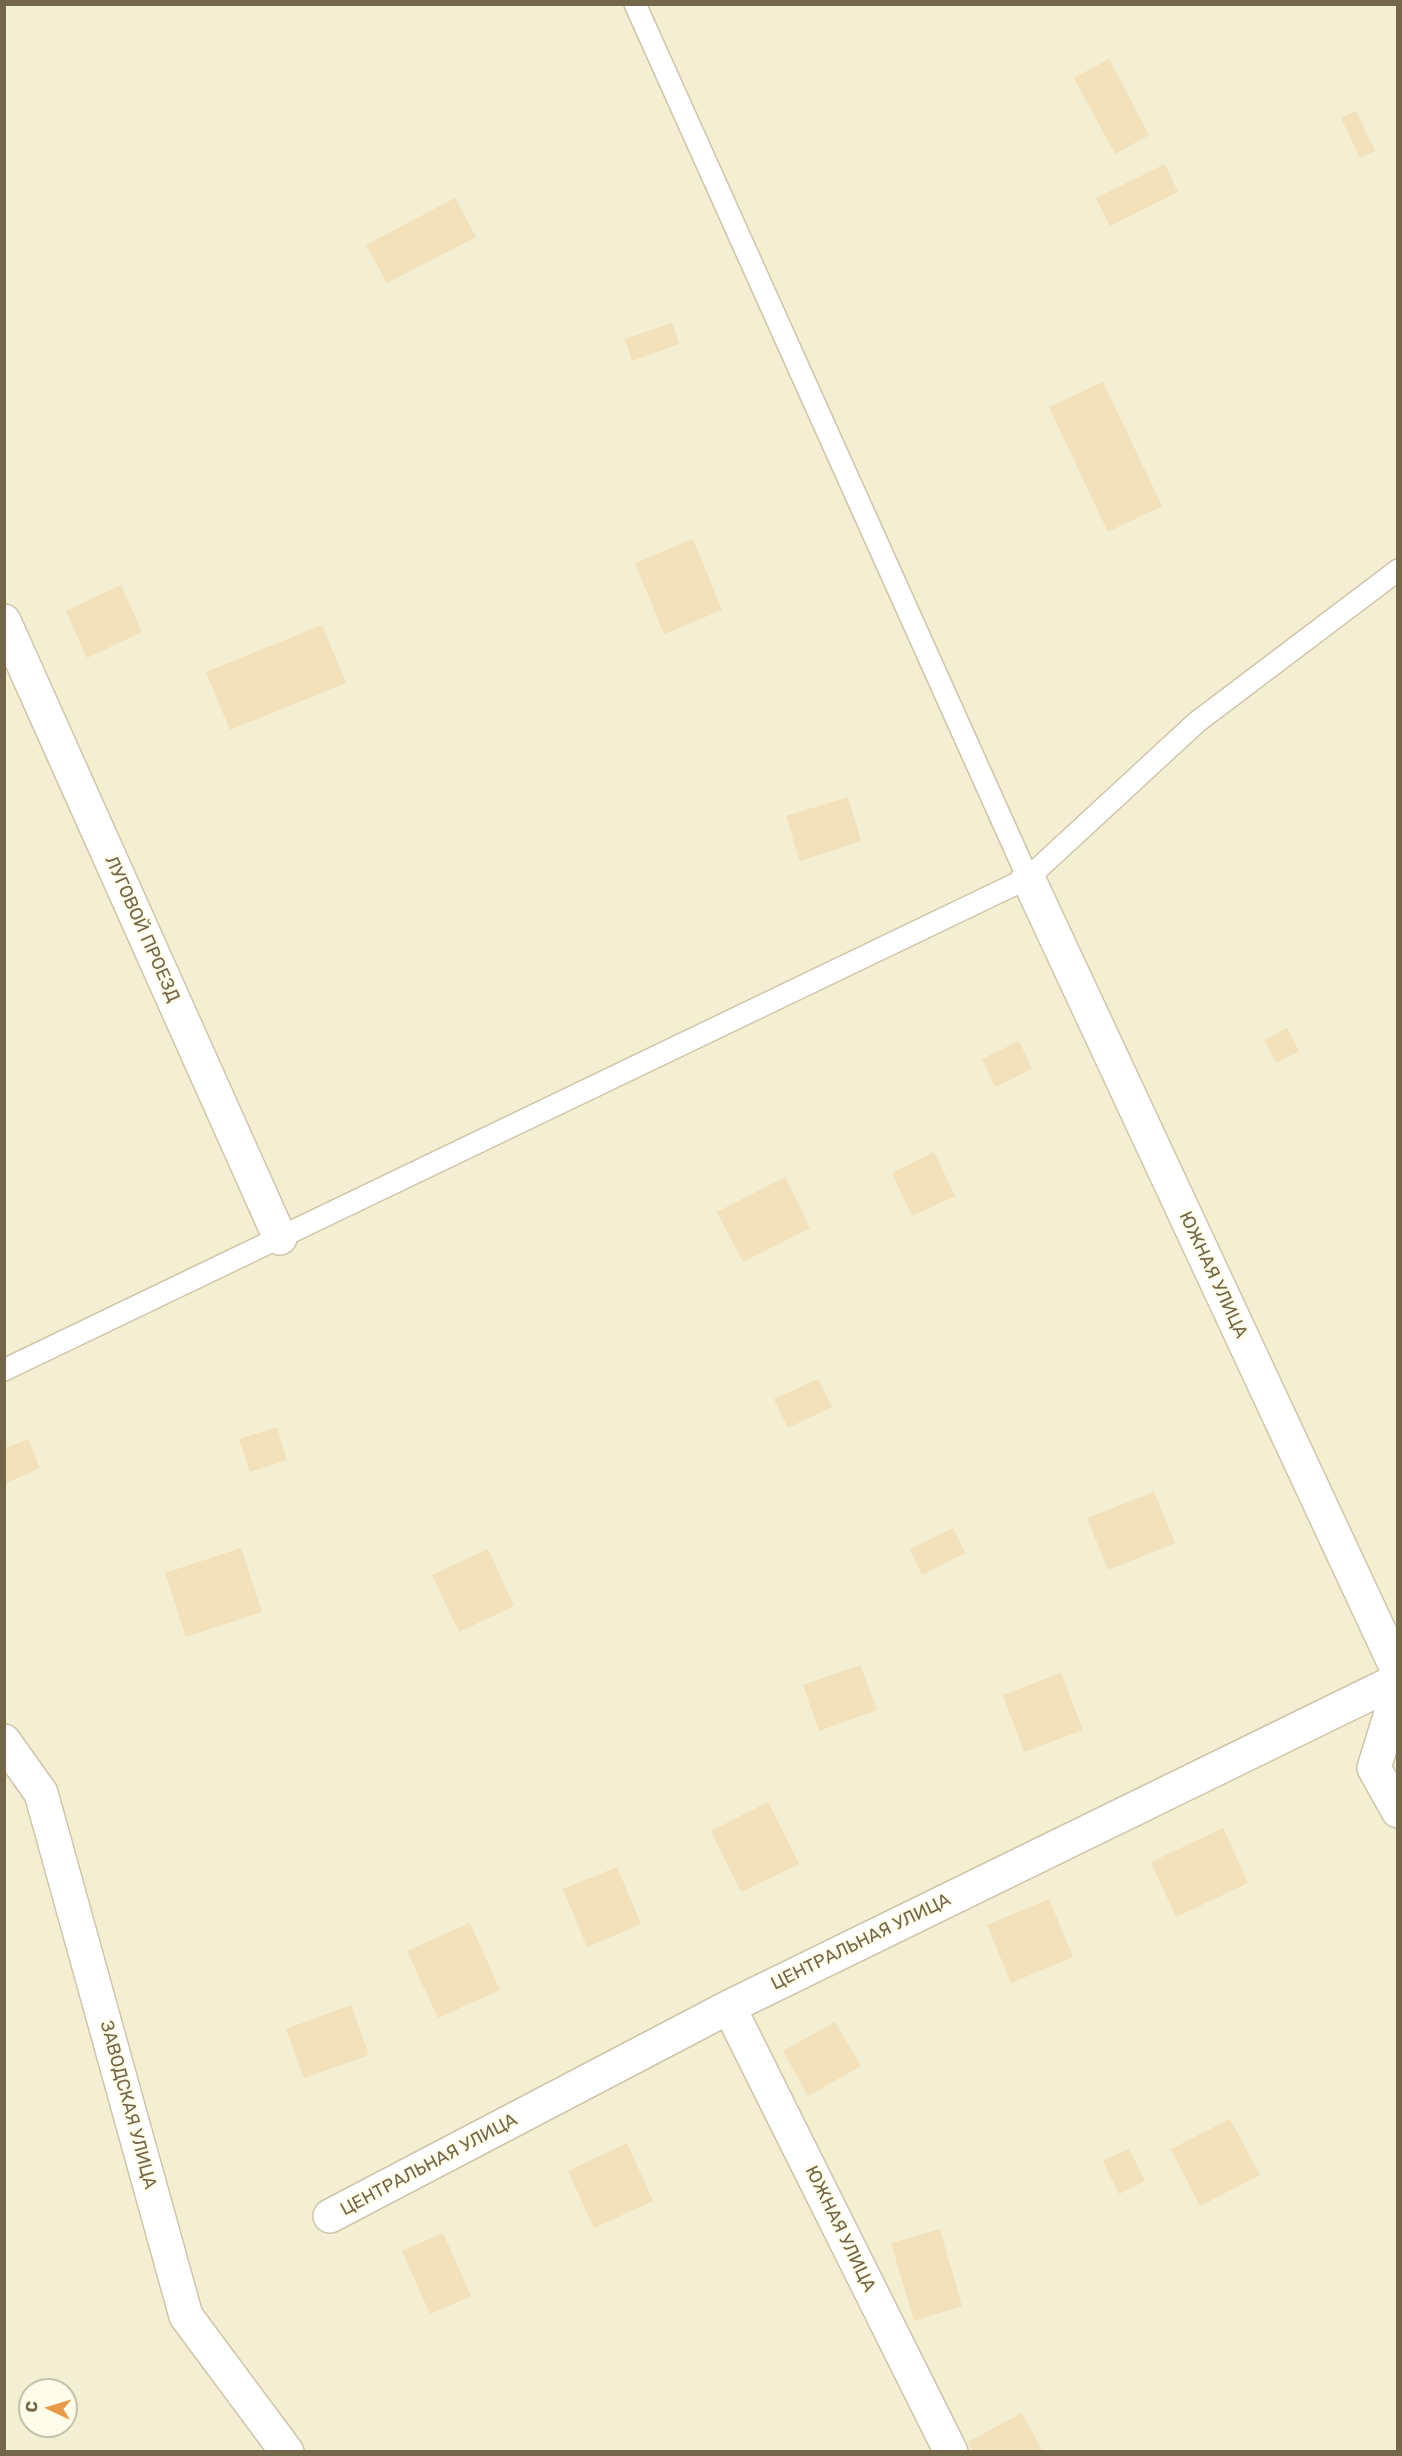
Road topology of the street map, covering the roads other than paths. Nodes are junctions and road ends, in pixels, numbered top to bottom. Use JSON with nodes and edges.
{"nodes":[{"id":1,"x":636,"y":4,"type":"edge"},
{"id":2,"x":1398,"y":570,"type":"edge"},
{"id":3,"x":4,"y":621,"type":"edge"},
{"id":4,"x":1028,"y":878,"type":"junction"},
{"id":5,"x":280,"y":1238,"type":"junction"},
{"id":6,"x":4,"y":1370,"type":"edge"},
{"id":7,"x":1398,"y":1671,"type":"edge"},
{"id":8,"x":1398,"y":1680,"type":"edge"},
{"id":9,"x":1398,"y":1690,"type":"edge"},
{"id":10,"x":4,"y":1741,"type":"edge"},
{"id":11,"x":1398,"y":1811,"type":"edge"},
{"id":12,"x":729,"y":2007,"type":"junction"},
{"id":13,"x":330,"y":2216,"type":"dead end"},
{"id":14,"x":288,"y":2451,"type":"edge"},
{"id":15,"x":951,"y":2451,"type":"edge"}],
"edges":[{"from":1,"to":4,"type":"lane"},
{"from":2,"to":4,"type":"lane"},
{"from":3,"to":5,"type":"street","name":"ЛУГОВОЙ ПРОЕЗД"},
{"from":4,"to":5,"type":"lane"},
{"from":4,"to":7,"type":"street","name":"ЮЖНАЯ УЛИЦА"},
{"from":5,"to":6,"type":"lane"},
{"from":8,"to":12,"type":"street","name":"ЦЕНТРАЛЬНАЯ УЛИЦА"},
{"from":9,"to":11,"type":"street"},
{"from":10,"to":14,"type":"street","name":"ЗАВОДСКАЯ УЛИЦА"},
{"from":12,"to":13,"type":"street","name":"ЦЕНТРАЛЬНАЯ УЛИЦА"},
{"from":12,"to":15,"type":"street","name":"ЮЖНАЯ УЛИЦА"}]}
